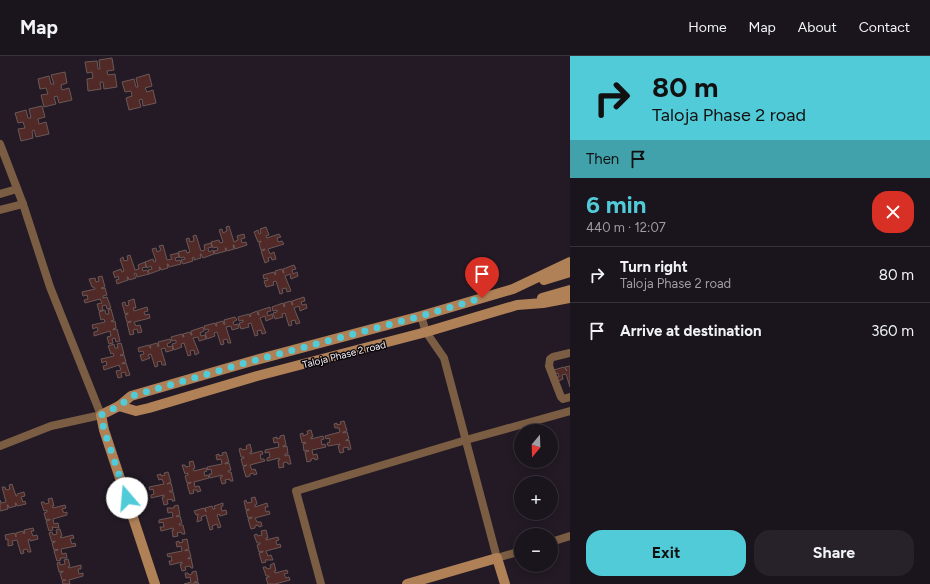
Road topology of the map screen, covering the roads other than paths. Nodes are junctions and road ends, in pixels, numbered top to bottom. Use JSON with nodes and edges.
{"nodes":[{"id":1,"x":0,"y":144,"type":"edge"},
{"id":2,"x":18,"y":189,"type":"junction"},
{"id":3,"x":0,"y":194,"type":"edge"},
{"id":4,"x":23,"y":204,"type":"junction"},
{"id":5,"x":0,"y":210,"type":"edge"},
{"id":6,"x":570,"y":262,"type":"edge"},
{"id":7,"x":570,"y":272,"type":"edge"},
{"id":8,"x":513,"y":289,"type":"junction"},
{"id":9,"x":570,"y":290,"type":"edge"},
{"id":10,"x":570,"y":298,"type":"edge"},
{"id":11,"x":517,"y":305,"type":"junction"},
{"id":12,"x":421,"y":316,"type":"junction"},
{"id":13,"x":426,"y":332,"type":"junction"},
{"id":14,"x":570,"y":352,"type":"edge"},
{"id":15,"x":570,"y":397,"type":"edge"},
{"id":16,"x":119,"y":406,"type":"junction"},
{"id":17,"x":570,"y":411,"type":"edge"},
{"id":18,"x":101,"y":415,"type":"junction"},
{"id":19,"x":466,"y":440,"type":"junction"},
{"id":20,"x":0,"y":446,"type":"edge"},
{"id":21,"x":570,"y":536,"type":"edge"},
{"id":22,"x":558,"y":540,"type":"edge"},
{"id":23,"x":514,"y":553,"type":"edge"},
{"id":24,"x":497,"y":558,"type":"junction"},
{"id":25,"x":155,"y":584,"type":"edge"},
{"id":26,"x":321,"y":584,"type":"edge"},
{"id":27,"x":407,"y":584,"type":"edge"},
{"id":28,"x":505,"y":584,"type":"edge"}],
"edges":[{"from":1,"to":2,"type":"street"},
{"from":2,"to":3,"type":"street"},
{"from":2,"to":4,"type":"street"},
{"from":4,"to":5,"type":"street"},
{"from":4,"to":18,"type":"street"},
{"from":6,"to":8,"type":"street","name":"Taloja Phase 2 road"},
{"from":7,"to":8,"type":"street"},
{"from":8,"to":12,"type":"street","name":"Taloja Phase 2 road"},
{"from":9,"to":11,"type":"street"},
{"from":10,"to":11,"type":"street","name":"Taloja Phase 2 road"},
{"from":11,"to":13,"type":"street","name":"Taloja Phase 2 road"},
{"from":12,"to":13,"type":"street"},
{"from":12,"to":16,"type":"street","name":"Taloja Phase 2 road"},
{"from":13,"to":16,"type":"street","name":"Taloja Phase 2 road"},
{"from":13,"to":19,"type":"street"},
{"from":14,"to":15,"type":"street"},
{"from":16,"to":18,"type":"street","name":"Taloja Phase 2 road"},
{"from":17,"to":19,"type":"street"},
{"from":18,"to":20,"type":"street"},
{"from":18,"to":25,"type":"street"},
{"from":19,"to":24,"type":"street"},
{"from":19,"to":26,"type":"street"},
{"from":21,"to":22,"type":"street"},
{"from":23,"to":24,"type":"street"},
{"from":24,"to":27,"type":"street"},
{"from":24,"to":28,"type":"street"}]}
